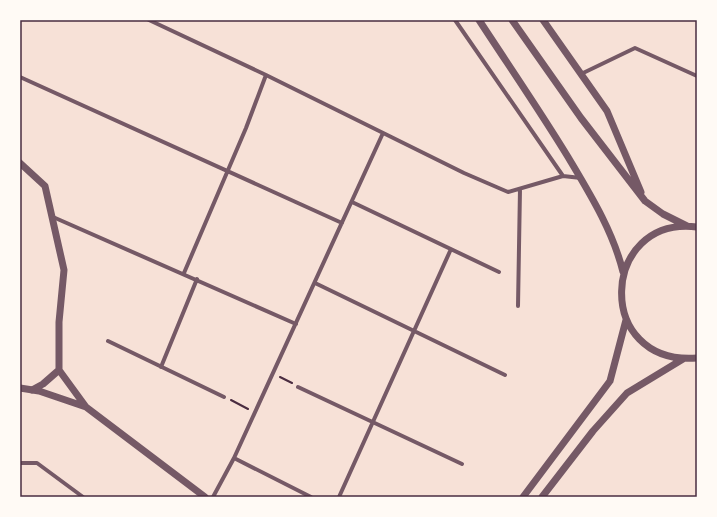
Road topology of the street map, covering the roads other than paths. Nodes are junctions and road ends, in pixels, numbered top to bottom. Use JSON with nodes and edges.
{"nodes":[{"id":1,"x":148,"y":20,"type":"edge"},
{"id":2,"x":455,"y":20,"type":"edge"},
{"id":3,"x":478,"y":20,"type":"edge"},
{"id":4,"x":512,"y":20,"type":"edge"},
{"id":5,"x":543,"y":20,"type":"edge"},
{"id":6,"x":157,"y":22,"type":"edge"},
{"id":7,"x":266,"y":74,"type":"junction"},
{"id":8,"x":581,"y":74,"type":"junction"},
{"id":9,"x":697,"y":76,"type":"edge"},
{"id":10,"x":20,"y":77,"type":"edge"},
{"id":11,"x":383,"y":133,"type":"junction"},
{"id":12,"x":20,"y":163,"type":"edge"},
{"id":13,"x":227,"y":170,"type":"junction"},
{"id":14,"x":563,"y":176,"type":"junction"},
{"id":15,"x":581,"y":178,"type":"junction"},
{"id":16,"x":520,"y":189,"type":"junction"},
{"id":17,"x":645,"y":201,"type":"junction"},
{"id":18,"x":352,"y":202,"type":"junction"},
{"id":19,"x":54,"y":217,"type":"junction"},
{"id":20,"x":342,"y":223,"type":"junction"},
{"id":21,"x":686,"y":226,"type":"junction"},
{"id":22,"x":697,"y":227,"type":"edge"},
{"id":23,"x":451,"y":250,"type":"junction"},
{"id":24,"x":499,"y":272,"type":"dead end"},
{"id":25,"x":624,"y":272,"type":"junction"},
{"id":26,"x":184,"y":274,"type":"junction"},
{"id":27,"x":197,"y":279,"type":"junction"},
{"id":28,"x":315,"y":283,"type":"junction"},
{"id":29,"x":518,"y":306,"type":"dead end"},
{"id":30,"x":626,"y":320,"type":"junction"},
{"id":31,"x":296,"y":324,"type":"junction"},
{"id":32,"x":415,"y":332,"type":"junction"},
{"id":33,"x":108,"y":341,"type":"dead end"},
{"id":34,"x":697,"y":358,"type":"edge"},
{"id":35,"x":683,"y":359,"type":"junction"},
{"id":36,"x":161,"y":367,"type":"junction"},
{"id":37,"x":60,"y":370,"type":"junction"},
{"id":38,"x":505,"y":375,"type":"dead end"},
{"id":39,"x":298,"y":387,"type":"road end"},
{"id":40,"x":20,"y":388,"type":"edge"},
{"id":41,"x":32,"y":390,"type":"junction"},
{"id":42,"x":224,"y":397,"type":"road end"},
{"id":43,"x":86,"y":407,"type":"junction"},
{"id":44,"x":372,"y":421,"type":"junction"},
{"id":45,"x":234,"y":458,"type":"junction"},
{"id":46,"x":20,"y":463,"type":"edge"},
{"id":47,"x":462,"y":464,"type":"dead end"},
{"id":48,"x":83,"y":497,"type":"edge"},
{"id":49,"x":206,"y":497,"type":"edge"},
{"id":50,"x":213,"y":497,"type":"edge"},
{"id":51,"x":311,"y":497,"type":"edge"},
{"id":52,"x":339,"y":497,"type":"edge"},
{"id":53,"x":523,"y":497,"type":"edge"},
{"id":54,"x":542,"y":497,"type":"edge"}],
"edges":[{"from":1,"to":6,"type":"street"},
{"from":2,"to":14,"type":"street"},
{"from":3,"to":15,"type":"street"},
{"from":4,"to":17,"type":"street"},
{"from":5,"to":8,"type":"street"},
{"from":6,"to":7,"type":"street"},
{"from":7,"to":11,"type":"street"},
{"from":7,"to":13,"type":"street"},
{"from":8,"to":9,"type":"street"},
{"from":8,"to":17,"type":"street"},
{"from":10,"to":13,"type":"street"},
{"from":11,"to":16,"type":"street"},
{"from":11,"to":18,"type":"street"},
{"from":12,"to":19,"type":"street"},
{"from":13,"to":20,"type":"street"},
{"from":13,"to":26,"type":"street"},
{"from":14,"to":15,"type":"street"},
{"from":14,"to":16,"type":"street"},
{"from":15,"to":25,"type":"street"},
{"from":16,"to":29,"type":"street"},
{"from":17,"to":21,"type":"street"},
{"from":18,"to":20,"type":"street"},
{"from":18,"to":23,"type":"street"},
{"from":19,"to":26,"type":"street"},
{"from":19,"to":37,"type":"street"},
{"from":20,"to":28,"type":"street"},
{"from":21,"to":22,"type":"street"},
{"from":21,"to":25,"type":"street"},
{"from":23,"to":24,"type":"street"},
{"from":23,"to":32,"type":"street"},
{"from":25,"to":30,"type":"street"},
{"from":26,"to":27,"type":"street"},
{"from":27,"to":31,"type":"street"},
{"from":27,"to":36,"type":"street"},
{"from":28,"to":31,"type":"street"},
{"from":28,"to":32,"type":"street"},
{"from":30,"to":35,"type":"street"},
{"from":30,"to":53,"type":"street"},
{"from":31,"to":45,"type":"street"},
{"from":32,"to":38,"type":"street"},
{"from":32,"to":44,"type":"street"},
{"from":33,"to":36,"type":"street"},
{"from":34,"to":35,"type":"street"},
{"from":35,"to":54,"type":"street"},
{"from":36,"to":42,"type":"street"},
{"from":37,"to":41,"type":"street"},
{"from":37,"to":43,"type":"street"},
{"from":39,"to":44,"type":"street"},
{"from":40,"to":41,"type":"street"},
{"from":41,"to":43,"type":"street"},
{"from":43,"to":49,"type":"street"},
{"from":44,"to":47,"type":"street"},
{"from":44,"to":52,"type":"street"},
{"from":45,"to":50,"type":"street"},
{"from":45,"to":51,"type":"street"},
{"from":46,"to":48,"type":"street"}]}
